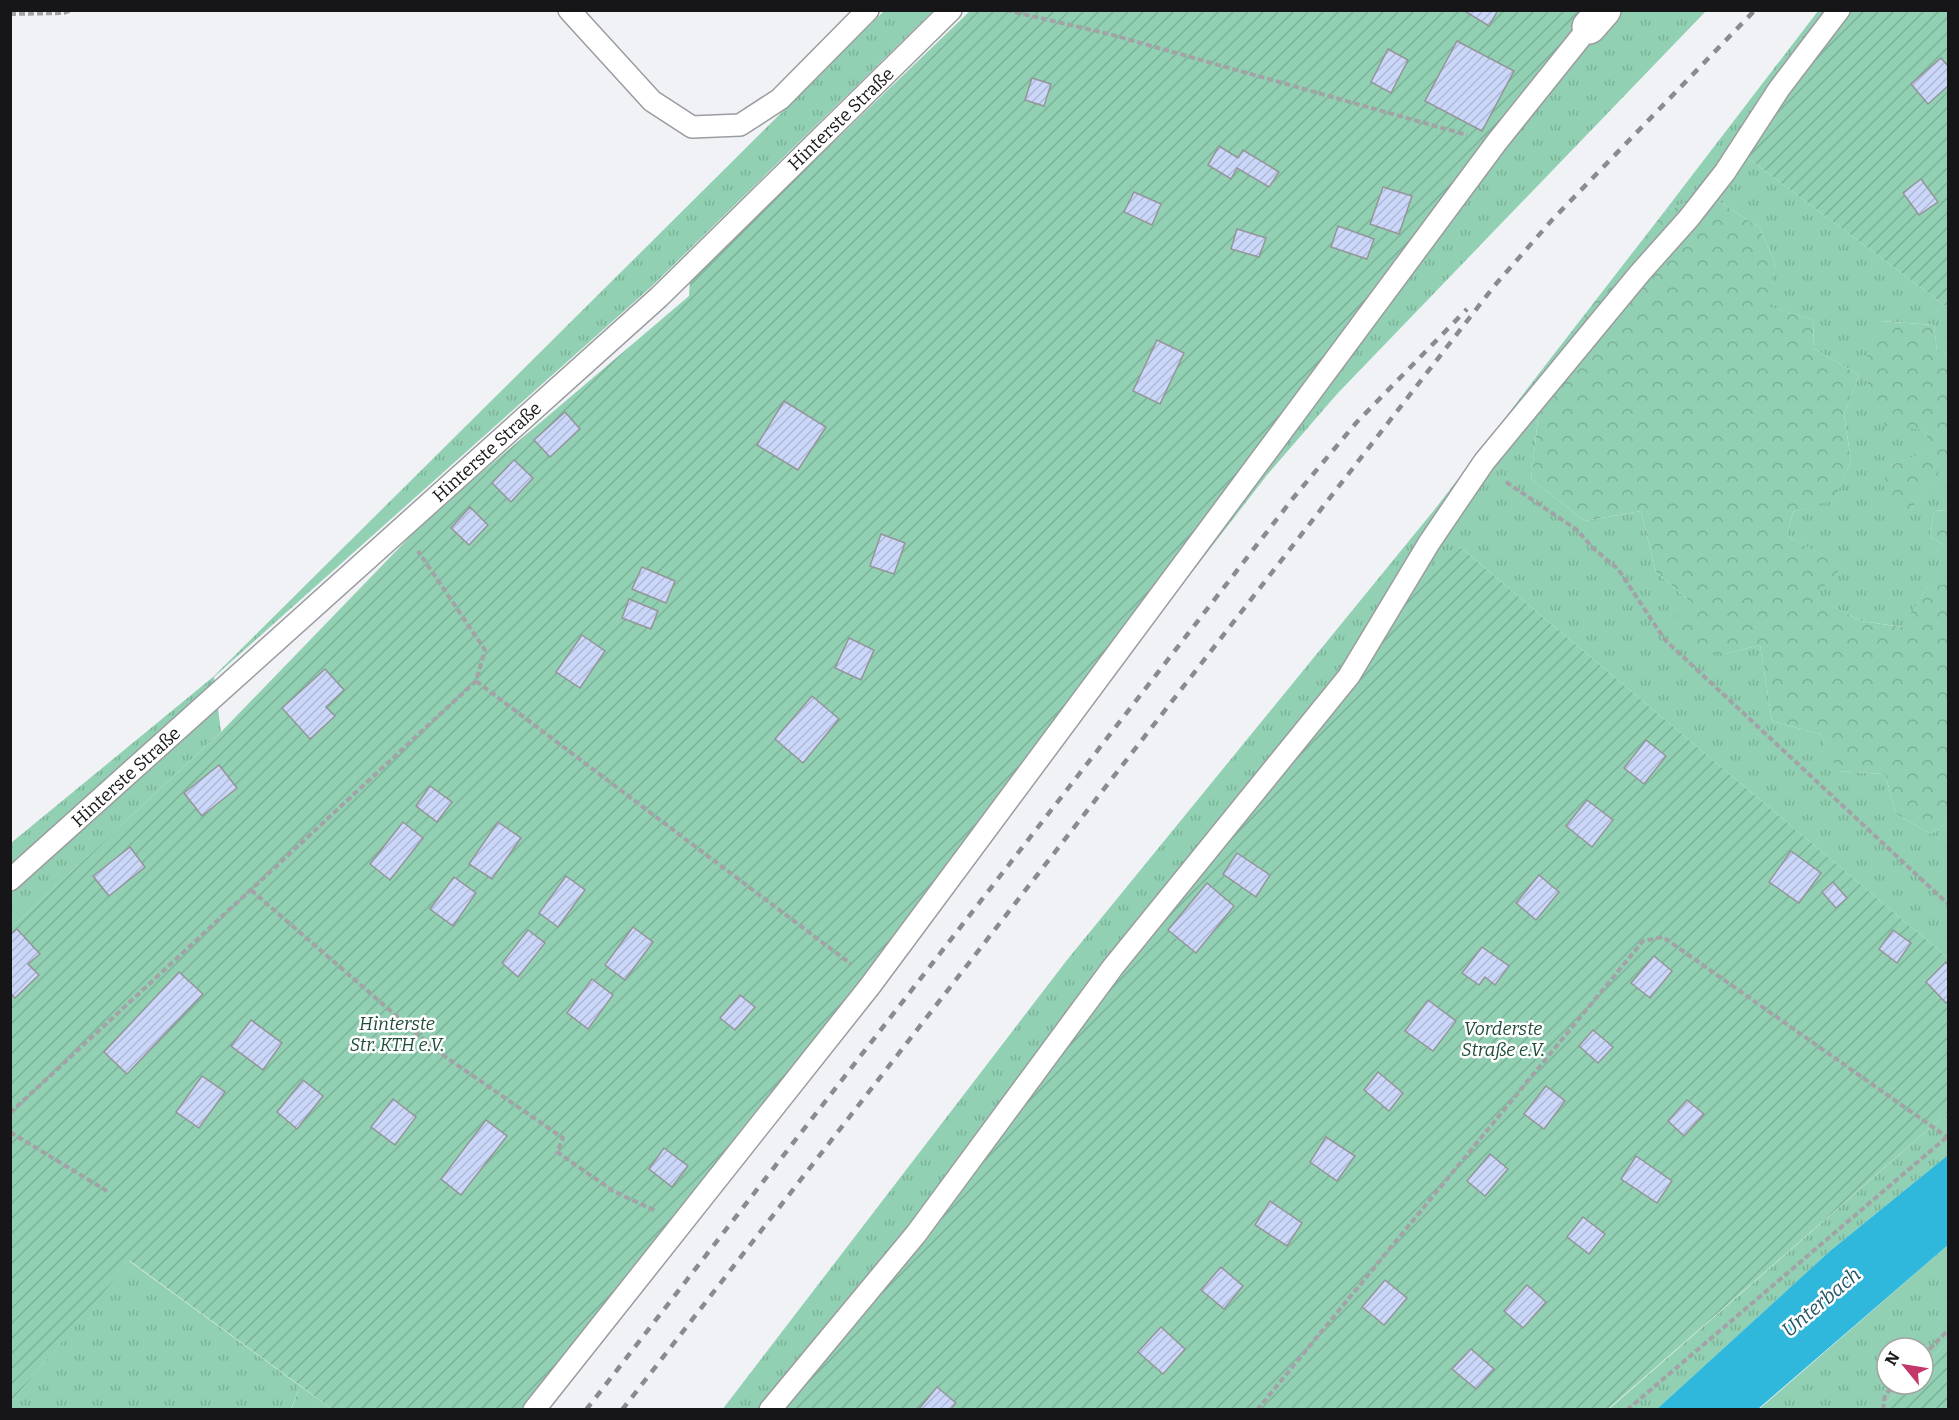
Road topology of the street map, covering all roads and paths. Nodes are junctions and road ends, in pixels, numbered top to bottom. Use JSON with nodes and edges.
{"nodes":[{"id":1,"x":72,"y":10,"type":"edge"},
{"id":2,"x":569,"y":10,"type":"edge"},
{"id":3,"x":868,"y":10,"type":"edge"},
{"id":4,"x":951,"y":10,"type":"edge"},
{"id":5,"x":1006,"y":10,"type":"edge"},
{"id":6,"x":1839,"y":10,"type":"edge"},
{"id":7,"x":10,"y":14,"type":"edge"},
{"id":8,"x":1596,"y":19,"type":"edge"},
{"id":9,"x":1496,"y":143,"type":"junction"},
{"id":10,"x":1484,"y":462,"type":"junction"},
{"id":11,"x":402,"y":528,"type":"junction"},
{"id":12,"x":476,"y":681,"type":"junction"},
{"id":13,"x":10,"y":880,"type":"edge"},
{"id":14,"x":251,"y":890,"type":"junction"},
{"id":15,"x":1948,"y":904,"type":"edge"},
{"id":16,"x":870,"y":986,"type":"junction"},
{"id":17,"x":10,"y":1113,"type":"edge"},
{"id":18,"x":10,"y":1132,"type":"edge"},
{"id":19,"x":1948,"y":1136,"type":"edge"},
{"id":20,"x":107,"y":1191,"type":"dead end"},
{"id":21,"x":682,"y":1223,"type":"junction"},
{"id":22,"x":1948,"y":1330,"type":"edge"},
{"id":23,"x":1935,"y":1344,"type":"edge"},
{"id":24,"x":534,"y":1410,"type":"edge"},
{"id":25,"x":770,"y":1410,"type":"edge"},
{"id":26,"x":1257,"y":1410,"type":"edge"},
{"id":27,"x":1627,"y":1410,"type":"edge"}],
"edges":[{"from":1,"to":7,"type":"path"},
{"from":2,"to":3,"type":"lane"},
{"from":4,"to":11,"type":"lane","name":"Hinterste Straße"},
{"from":5,"to":9,"type":"path"},
{"from":6,"to":10,"type":"lane"},
{"from":8,"to":9,"type":"lane"},
{"from":9,"to":16,"type":"lane"},
{"from":10,"to":15,"type":"path"},
{"from":10,"to":25,"type":"lane"},
{"from":11,"to":12,"type":"path"},
{"from":11,"to":13,"type":"lane","name":"Hinterste Straße"},
{"from":12,"to":14,"type":"path"},
{"from":12,"to":16,"type":"path"},
{"from":14,"to":17,"type":"path"},
{"from":14,"to":21,"type":"path"},
{"from":16,"to":21,"type":"lane"},
{"from":18,"to":20,"type":"path"},
{"from":19,"to":26,"type":"path"},
{"from":19,"to":27,"type":"path"},
{"from":21,"to":24,"type":"lane"},
{"from":22,"to":23,"type":"path"}]}
